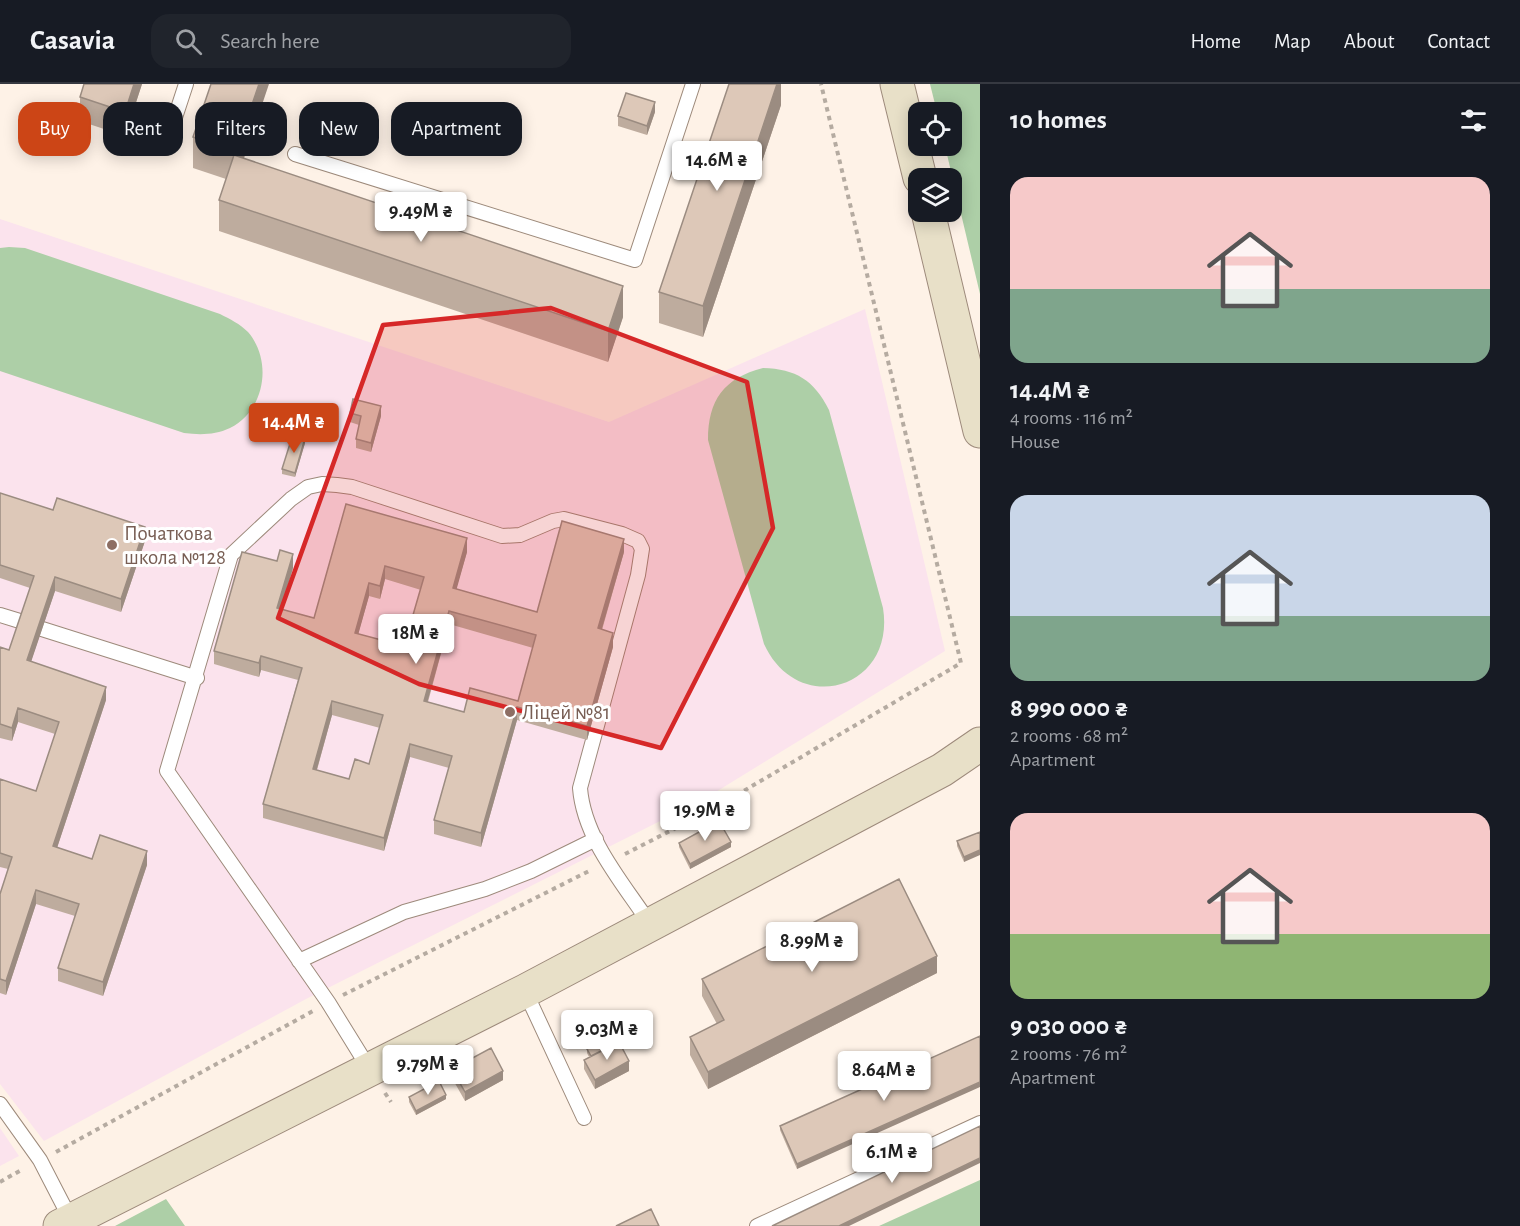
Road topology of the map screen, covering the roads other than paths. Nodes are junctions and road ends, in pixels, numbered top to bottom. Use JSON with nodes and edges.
{"nodes":[{"id":1,"x":186,"y":84,"type":"edge"},
{"id":2,"x":693,"y":84,"type":"edge"},
{"id":3,"x":897,"y":84,"type":"edge"},
{"id":4,"x":180,"y":102,"type":"edge"},
{"id":5,"x":295,"y":154,"type":"dead end"},
{"id":6,"x":918,"y":168,"type":"edge"},
{"id":7,"x":930,"y":222,"type":"edge"},
{"id":8,"x":980,"y":430,"type":"edge"},
{"id":9,"x":0,"y":615,"type":"edge"},
{"id":10,"x":23,"y":622,"type":"edge"},
{"id":11,"x":42,"y":628,"type":"edge"},
{"id":12,"x":197,"y":678,"type":"junction"},
{"id":13,"x":980,"y":744,"type":"edge"},
{"id":14,"x":596,"y":839,"type":"junction"},
{"id":15,"x":650,"y":924,"type":"junction"},
{"id":16,"x":299,"y":961,"type":"junction"},
{"id":17,"x":525,"y":991,"type":"junction"},
{"id":18,"x":370,"y":1070,"type":"junction"},
{"id":19,"x":0,"y":1104,"type":"edge"},
{"id":20,"x":584,"y":1118,"type":"dead end"},
{"id":21,"x":980,"y":1123,"type":"edge"},
{"id":22,"x":65,"y":1223,"type":"edge"},
{"id":23,"x":757,"y":1226,"type":"edge"}],
"edges":[{"from":1,"to":4,"type":"lane"},
{"from":2,"to":5,"type":"lane"},
{"from":3,"to":6,"type":"street"},
{"from":7,"to":8,"type":"street"},
{"from":9,"to":10,"type":"lane"},
{"from":11,"to":12,"type":"lane"},
{"from":12,"to":14,"type":"lane"},
{"from":12,"to":16,"type":"lane"},
{"from":13,"to":15,"type":"street"},
{"from":14,"to":15,"type":"lane"},
{"from":14,"to":16,"type":"lane"},
{"from":15,"to":17,"type":"street"},
{"from":16,"to":18,"type":"lane"},
{"from":17,"to":18,"type":"street"},
{"from":17,"to":20,"type":"lane"},
{"from":18,"to":22,"type":"street"},
{"from":19,"to":22,"type":"lane"},
{"from":21,"to":23,"type":"lane"}]}
